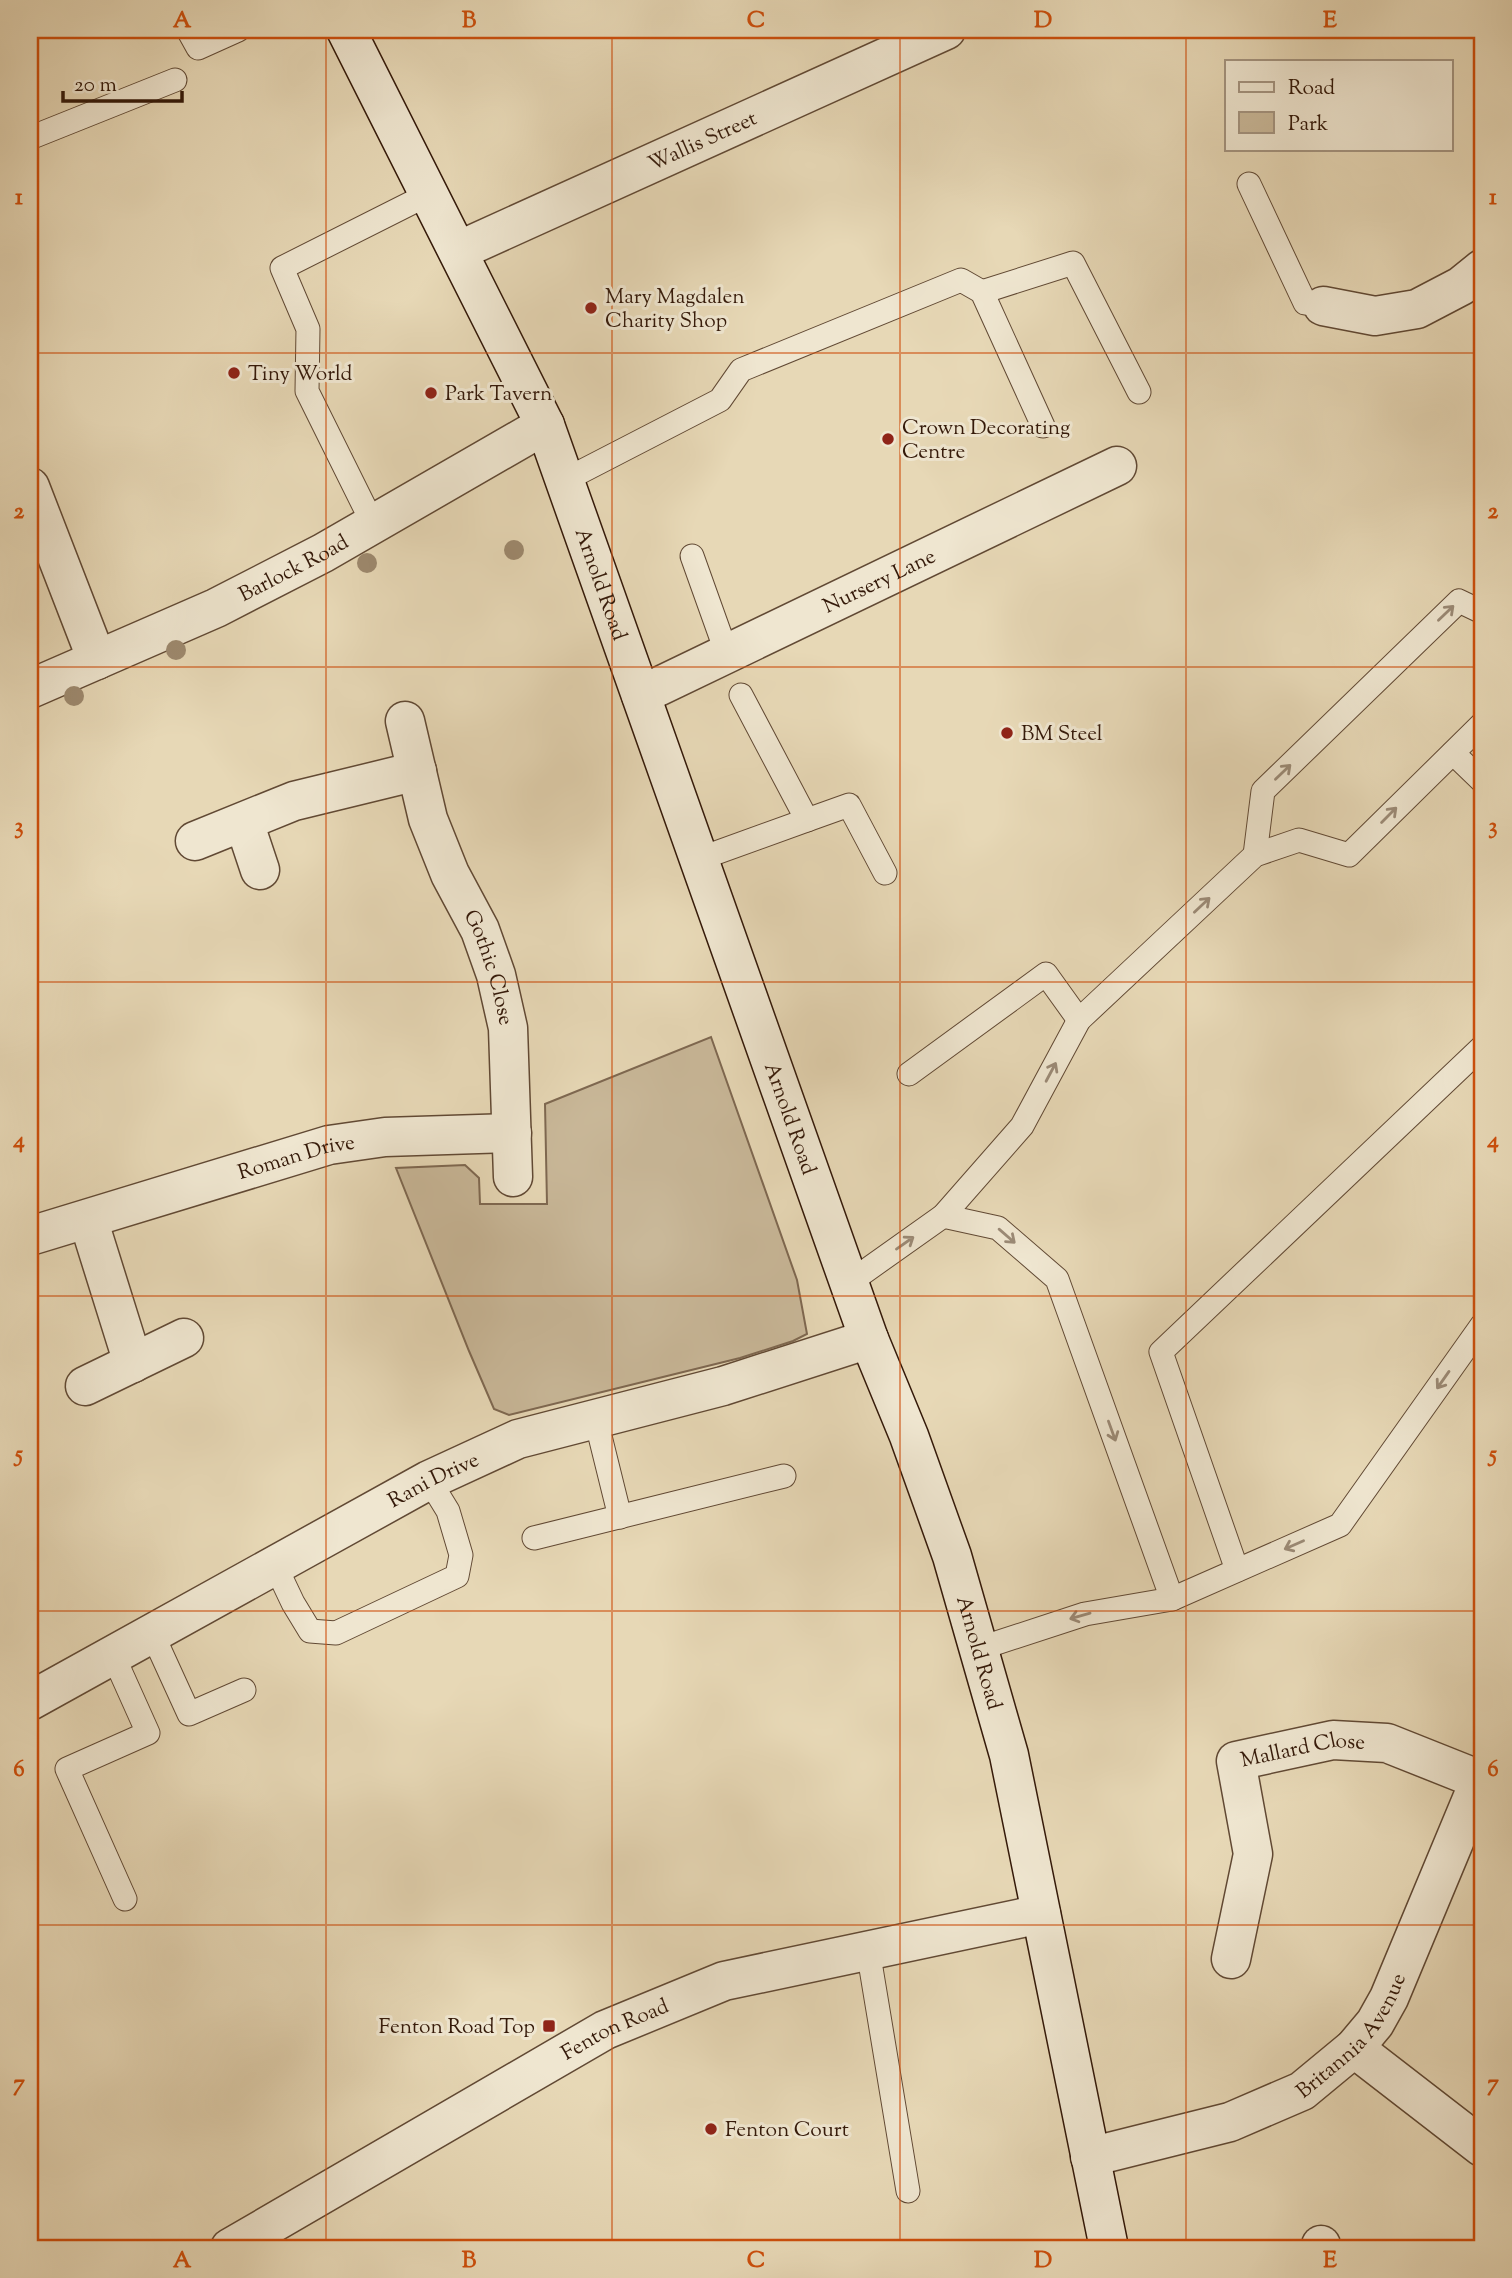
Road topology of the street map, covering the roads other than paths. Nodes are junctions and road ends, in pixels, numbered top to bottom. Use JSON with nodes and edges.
{"nodes":[{"id":1,"x":188,"y":30,"type":"edge"},
{"id":2,"x":238,"y":30,"type":"edge"},
{"id":3,"x":346,"y":30,"type":"edge"},
{"id":4,"x":946,"y":30,"type":"edge"},
{"id":5,"x":175,"y":80,"type":"dead end"},
{"id":6,"x":30,"y":138,"type":"edge"},
{"id":7,"x":1250,"y":184,"type":"dead end"},
{"id":8,"x":429,"y":194,"type":"junction"},
{"id":9,"x":458,"y":251,"type":"junction"},
{"id":10,"x":1482,"y":269,"type":"edge"},
{"id":11,"x":982,"y":292,"type":"junction"},
{"id":12,"x":1322,"y":306,"type":"joint"},
{"id":13,"x":1139,"y":392,"type":"dead end"},
{"id":14,"x":545,"y":425,"type":"junction"},
{"id":15,"x":1043,"y":426,"type":"dead end"},
{"id":16,"x":1117,"y":466,"type":"dead end"},
{"id":17,"x":565,"y":480,"type":"junction"},
{"id":18,"x":30,"y":487,"type":"edge"},
{"id":19,"x":373,"y":524,"type":"junction"},
{"id":20,"x":692,"y":556,"type":"dead end"},
{"id":21,"x":1482,"y":612,"type":"edge"},
{"id":22,"x":727,"y":654,"type":"junction"},
{"id":23,"x":97,"y":660,"type":"junction"},
{"id":24,"x":30,"y":689,"type":"edge"},
{"id":25,"x":641,"y":695,"type":"junction"},
{"id":26,"x":741,"y":695,"type":"dead end"},
{"id":27,"x":405,"y":721,"type":"dead end"},
{"id":28,"x":1482,"y":723,"type":"edge"},
{"id":29,"x":1453,"y":753,"type":"junction"},
{"id":30,"x":417,"y":771,"type":"junction"},
{"id":31,"x":1482,"y":781,"type":"edge"},
{"id":32,"x":807,"y":820,"type":"junction"},
{"id":33,"x":244,"y":821,"type":"junction"},
{"id":34,"x":195,"y":841,"type":"dead end"},
{"id":35,"x":1255,"y":855,"type":"junction"},
{"id":36,"x":699,"y":859,"type":"junction"},
{"id":37,"x":260,"y":870,"type":"dead end"},
{"id":38,"x":885,"y":873,"type":"dead end"},
{"id":39,"x":1079,"y":1020,"type":"junction"},
{"id":40,"x":1482,"y":1047,"type":"edge"},
{"id":41,"x":909,"y":1074,"type":"dead end"},
{"id":42,"x":512,"y":1133,"type":"junction"},
{"id":43,"x":513,"y":1177,"type":"dead end"},
{"id":44,"x":943,"y":1216,"type":"junction"},
{"id":45,"x":88,"y":1219,"type":"junction"},
{"id":46,"x":30,"y":1236,"type":"edge"},
{"id":47,"x":850,"y":1282,"type":"junction"},
{"id":48,"x":1482,"y":1325,"type":"edge"},
{"id":49,"x":184,"y":1338,"type":"dead end"},
{"id":50,"x":869,"y":1339,"type":"junction"},
{"id":51,"x":132,"y":1363,"type":"junction"},
{"id":52,"x":85,"y":1386,"type":"dead end"},
{"id":53,"x":596,"y":1420,"type":"junction"},
{"id":54,"x":784,"y":1476,"type":"dead end"},
{"id":55,"x":429,"y":1480,"type":"junction"},
{"id":56,"x":620,"y":1517,"type":"junction"},
{"id":57,"x":534,"y":1538,"type":"dead end"},
{"id":58,"x":275,"y":1565,"type":"junction"},
{"id":59,"x":1237,"y":1570,"type":"junction"},
{"id":60,"x":1172,"y":1599,"type":"junction"},
{"id":61,"x":152,"y":1633,"type":"junction"},
{"id":62,"x":978,"y":1649,"type":"junction"},
{"id":63,"x":113,"y":1655,"type":"junction"},
{"id":64,"x":244,"y":1690,"type":"dead end"},
{"id":65,"x":30,"y":1700,"type":"edge"},
{"id":66,"x":1481,"y":1778,"type":"edge"},
{"id":67,"x":125,"y":1899,"type":"dead end"},
{"id":68,"x":1041,"y":1914,"type":"junction"},
{"id":69,"x":868,"y":1950,"type":"junction"},
{"id":70,"x":1231,"y":1959,"type":"dead end"},
{"id":71,"x":1354,"y":2048,"type":"junction"},
{"id":72,"x":1482,"y":2147,"type":"edge"},
{"id":73,"x":1090,"y":2157,"type":"junction"},
{"id":74,"x":908,"y":2191,"type":"dead end"},
{"id":75,"x":230,"y":2248,"type":"edge"},
{"id":76,"x":1109,"y":2248,"type":"edge"}],
"edges":[{"from":1,"to":2,"type":"lane"},
{"from":3,"to":8,"type":"street","name":"Arnold Road"},
{"from":4,"to":9,"type":"street","name":"Wallis Street"},
{"from":5,"to":6,"type":"lane"},
{"from":7,"to":12,"type":"lane"},
{"from":8,"to":9,"type":"street","name":"Arnold Road"},
{"from":8,"to":19,"type":"lane"},
{"from":9,"to":14,"type":"street","name":"Arnold Road"},
{"from":10,"to":12,"type":"street"},
{"from":11,"to":13,"type":"lane"},
{"from":11,"to":15,"type":"lane"},
{"from":11,"to":17,"type":"lane"},
{"from":14,"to":17,"type":"street","name":"Arnold Road"},
{"from":14,"to":19,"type":"street","name":"Barlock Road"},
{"from":16,"to":22,"type":"street","name":"Nursery Lane"},
{"from":17,"to":25,"type":"street","name":"Arnold Road"},
{"from":18,"to":23,"type":"street"},
{"from":19,"to":23,"type":"street","name":"Barlock Road"},
{"from":20,"to":22,"type":"lane"},
{"from":35,"to":21,"type":"lane","one_way":true},
{"from":22,"to":25,"type":"street","name":"Nursery Lane"},
{"from":23,"to":24,"type":"street","name":"Barlock Road"},
{"from":25,"to":36,"type":"street","name":"Arnold Road"},
{"from":26,"to":32,"type":"lane"},
{"from":27,"to":30,"type":"street","name":"Gothic Close"},
{"from":28,"to":29,"type":"lane"},
{"from":29,"to":31,"type":"lane"},
{"from":35,"to":29,"type":"lane","one_way":true},
{"from":30,"to":33,"type":"street"},
{"from":30,"to":42,"type":"street","name":"Gothic Close"},
{"from":32,"to":36,"type":"lane"},
{"from":32,"to":38,"type":"lane"},
{"from":33,"to":34,"type":"street"},
{"from":33,"to":37,"type":"street"},
{"from":39,"to":35,"type":"lane","one_way":true},
{"from":36,"to":47,"type":"street","name":"Arnold Road"},
{"from":39,"to":41,"type":"lane"},
{"from":44,"to":39,"type":"lane","one_way":true},
{"from":40,"to":59,"type":"lane"},
{"from":42,"to":43,"type":"street","name":"Gothic Close"},
{"from":42,"to":45,"type":"street","name":"Roman Drive"},
{"from":47,"to":44,"type":"lane","one_way":true},
{"from":44,"to":60,"type":"lane","one_way":true},
{"from":45,"to":46,"type":"street","name":"Roman Drive"},
{"from":45,"to":51,"type":"street"},
{"from":47,"to":50,"type":"street","name":"Arnold Road"},
{"from":48,"to":59,"type":"lane","one_way":true},
{"from":49,"to":51,"type":"street"},
{"from":50,"to":53,"type":"street","name":"Rani Drive"},
{"from":50,"to":62,"type":"street","name":"Arnold Road"},
{"from":51,"to":52,"type":"street"},
{"from":53,"to":55,"type":"street","name":"Rani Drive"},
{"from":53,"to":56,"type":"lane"},
{"from":54,"to":56,"type":"lane"},
{"from":55,"to":58,"type":"street","name":"Rani Drive"},
{"from":55,"to":58,"type":"lane"},
{"from":56,"to":57,"type":"lane"},
{"from":58,"to":61,"type":"street","name":"Rani Drive"},
{"from":59,"to":60,"type":"lane"},
{"from":60,"to":62,"type":"lane","one_way":true},
{"from":61,"to":63,"type":"street","name":"Rani Drive"},
{"from":61,"to":64,"type":"lane"},
{"from":62,"to":68,"type":"street","name":"Arnold Road"},
{"from":63,"to":65,"type":"street","name":"Rani Drive"},
{"from":63,"to":67,"type":"lane"},
{"from":66,"to":70,"type":"street","name":"Mallard Close"},
{"from":66,"to":71,"type":"street","name":"Britannia Avenue"},
{"from":68,"to":69,"type":"street","name":"Fenton Road"},
{"from":68,"to":73,"type":"street","name":"Arnold Road"},
{"from":69,"to":74,"type":"lane"},
{"from":69,"to":75,"type":"street","name":"Fenton Road"},
{"from":71,"to":72,"type":"street"},
{"from":71,"to":73,"type":"street","name":"Britannia Avenue"},
{"from":73,"to":76,"type":"street","name":"Arnold Road"}]}
